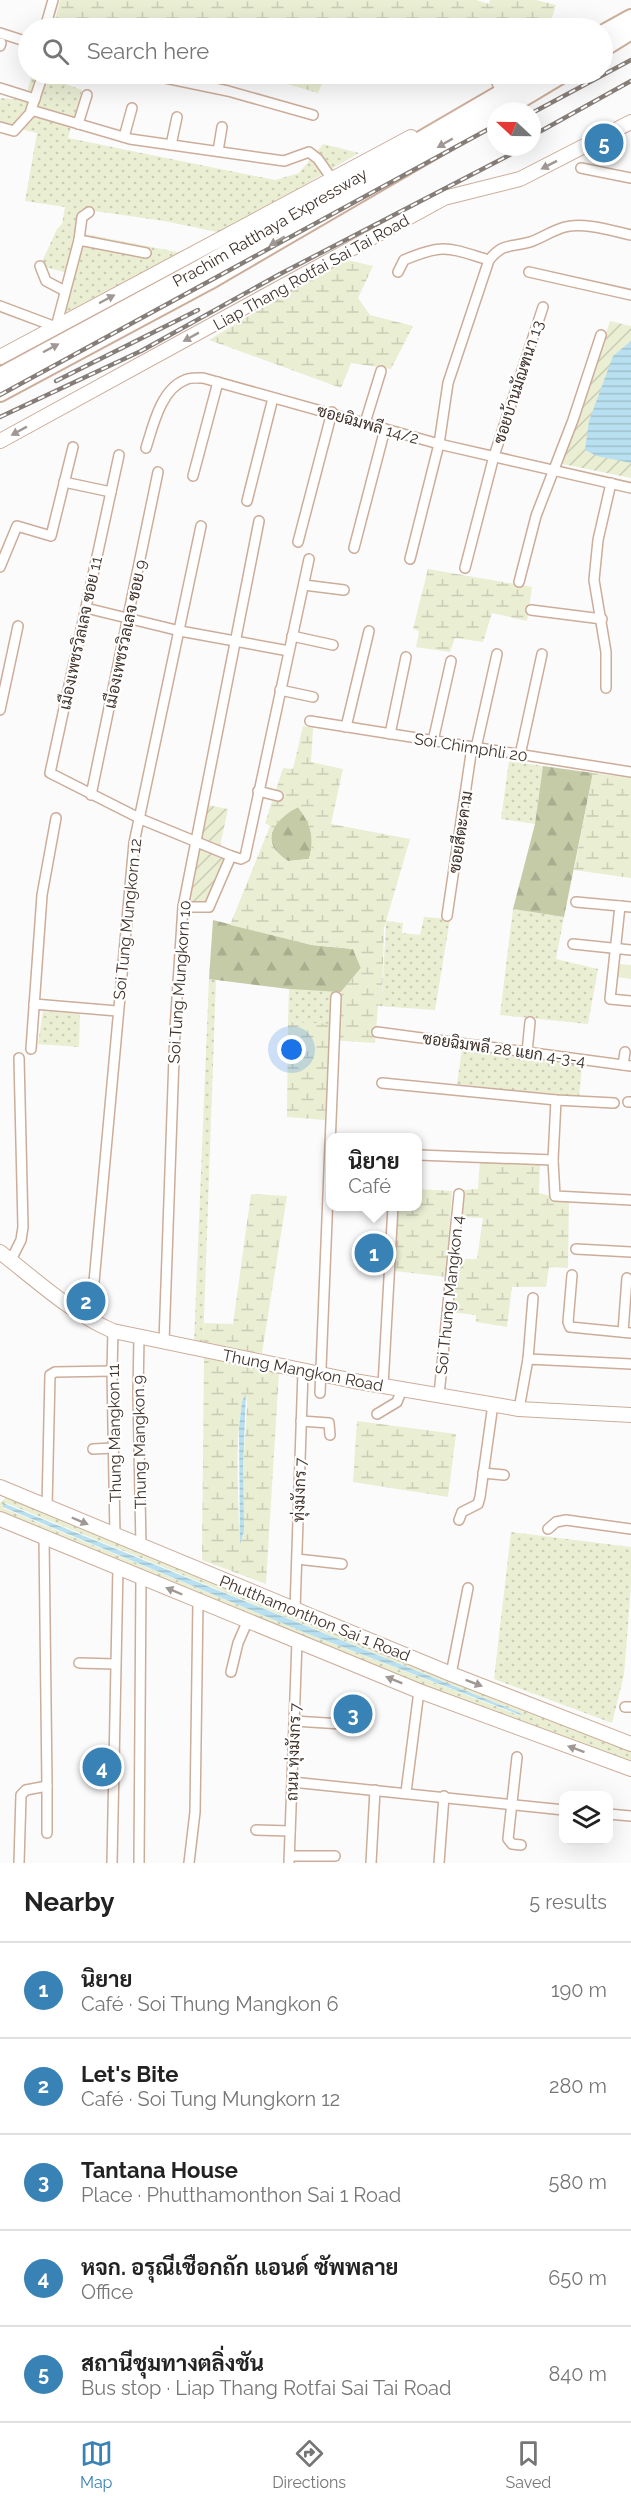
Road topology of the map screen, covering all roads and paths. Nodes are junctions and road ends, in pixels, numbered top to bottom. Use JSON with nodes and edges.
{"nodes":[{"id":1,"x":52,"y":0,"type":"edge"},
{"id":2,"x":631,"y":16,"type":"edge"},
{"id":3,"x":48,"y":18,"type":"edge"},
{"id":4,"x":613,"y":25,"type":"edge"},
{"id":5,"x":613,"y":28,"type":"edge"},
{"id":6,"x":631,"y":31,"type":"edge"},
{"id":7,"x":0,"y":41,"type":"edge"},
{"id":8,"x":18,"y":42,"type":"edge"},
{"id":9,"x":613,"y":43,"type":"edge"},
{"id":10,"x":40,"y":84,"type":"edge"},
{"id":11,"x":215,"y":84,"type":"edge"},
{"id":12,"x":498,"y":84,"type":"edge"},
{"id":13,"x":506,"y":84,"type":"edge"},
{"id":14,"x":517,"y":84,"type":"edge"},
{"id":15,"x":546,"y":84,"type":"edge"},
{"id":16,"x":500,"y":87,"type":"junction"},
{"id":17,"x":0,"y":88,"type":"edge"},
{"id":18,"x":87,"y":95,"type":"dead end"},
{"id":19,"x":35,"y":99,"type":"junction"},
{"id":20,"x":516,"y":102,"type":"edge"},
{"id":21,"x":132,"y":108,"type":"dead end"},
{"id":22,"x":33,"y":110,"type":"junction"},
{"id":23,"x":313,"y":116,"type":"dead end"},
{"id":24,"x":177,"y":117,"type":"dead end"},
{"id":25,"x":487,"y":119,"type":"edge"},
{"id":26,"x":631,"y":122,"type":"edge"},
{"id":27,"x":78,"y":124,"type":"junction"},
{"id":28,"x":0,"y":127,"type":"edge"},
{"id":29,"x":222,"y":127,"type":"dead end"},
{"id":30,"x":124,"y":137,"type":"junction"},
{"id":31,"x":171,"y":145,"type":"junction"},
{"id":32,"x":218,"y":151,"type":"junction"},
{"id":33,"x":581,"y":168,"type":"dead end"},
{"id":34,"x":631,"y":178,"type":"edge"},
{"id":35,"x":332,"y":179,"type":"junction"},
{"id":36,"x":89,"y":212,"type":"dead end"},
{"id":37,"x":631,"y":235,"type":"edge"},
{"id":38,"x":79,"y":240,"type":"junction"},
{"id":39,"x":146,"y":253,"type":"dead end"},
{"id":40,"x":489,"y":260,"type":"junction"},
{"id":41,"x":40,"y":266,"type":"dead end"},
{"id":42,"x":398,"y":272,"type":"dead end"},
{"id":43,"x":529,"y":272,"type":"dead end"},
{"id":44,"x":65,"y":291,"type":"junction"},
{"id":45,"x":631,"y":295,"type":"edge"},
{"id":46,"x":0,"y":306,"type":"edge"},
{"id":47,"x":543,"y":307,"type":"dead end"},
{"id":48,"x":56,"y":327,"type":"junction"},
{"id":49,"x":601,"y":334,"type":"dead end"},
{"id":50,"x":0,"y":357,"type":"edge"},
{"id":51,"x":381,"y":371,"type":"dead end"},
{"id":52,"x":0,"y":376,"type":"edge"},
{"id":53,"x":218,"y":382,"type":"junction"},
{"id":54,"x":0,"y":393,"type":"edge"},
{"id":55,"x":273,"y":398,"type":"junction"},
{"id":56,"x":332,"y":412,"type":"junction"},
{"id":57,"x":365,"y":423,"type":"junction"},
{"id":58,"x":385,"y":429,"type":"junction"},
{"id":59,"x":0,"y":441,"type":"edge"},
{"id":60,"x":439,"y":444,"type":"junction"},
{"id":61,"x":73,"y":447,"type":"dead end"},
{"id":62,"x":146,"y":448,"type":"dead end"},
{"id":63,"x":119,"y":455,"type":"dead end"},
{"id":64,"x":494,"y":456,"type":"junction"},
{"id":65,"x":553,"y":470,"type":"junction"},
{"id":66,"x":158,"y":472,"type":"dead end"},
{"id":67,"x":193,"y":476,"type":"dead end"},
{"id":68,"x":64,"y":482,"type":"junction"},
{"id":69,"x":611,"y":483,"type":"junction"},
{"id":70,"x":631,"y":488,"type":"edge"},
{"id":71,"x":111,"y":492,"type":"junction"},
{"id":72,"x":247,"y":501,"type":"dead end"},
{"id":73,"x":259,"y":521,"type":"dead end"},
{"id":74,"x":201,"y":526,"type":"dead end"},
{"id":75,"x":298,"y":542,"type":"dead end"},
{"id":76,"x":354,"y":548,"type":"dead end"},
{"id":77,"x":309,"y":559,"type":"dead end"},
{"id":78,"x":410,"y":559,"type":"dead end"},
{"id":79,"x":0,"y":567,"type":"edge"},
{"id":80,"x":465,"y":568,"type":"dead end"},
{"id":81,"x":519,"y":582,"type":"dead end"},
{"id":82,"x":304,"y":585,"type":"junction"},
{"id":83,"x":344,"y":590,"type":"dead end"},
{"id":84,"x":86,"y":608,"type":"junction"},
{"id":85,"x":531,"y":610,"type":"dead end"},
{"id":86,"x":129,"y":619,"type":"junction"},
{"id":87,"x":602,"y":619,"type":"junction"},
{"id":88,"x":18,"y":627,"type":"dead end"},
{"id":89,"x":180,"y":631,"type":"junction"},
{"id":90,"x":369,"y":631,"type":"dead end"},
{"id":91,"x":292,"y":636,"type":"junction"},
{"id":92,"x":237,"y":641,"type":"junction"},
{"id":93,"x":333,"y":645,"type":"dead end"},
{"id":94,"x":289,"y":651,"type":"junction"},
{"id":95,"x":497,"y":654,"type":"dead end"},
{"id":96,"x":542,"y":654,"type":"dead end"},
{"id":97,"x":406,"y":657,"type":"dead end"},
{"id":98,"x":451,"y":661,"type":"dead end"},
{"id":99,"x":606,"y":688,"type":"dead end"},
{"id":100,"x":280,"y":690,"type":"junction"},
{"id":101,"x":313,"y":697,"type":"dead end"},
{"id":102,"x":0,"y":710,"type":"edge"},
{"id":103,"x":310,"y":721,"type":"dead end"},
{"id":104,"x":346,"y":727,"type":"junction"},
{"id":105,"x":390,"y":734,"type":"junction"},
{"id":106,"x":433,"y":741,"type":"junction"},
{"id":107,"x":474,"y":747,"type":"junction"},
{"id":108,"x":520,"y":755,"type":"junction"},
{"id":109,"x":631,"y":772,"type":"edge"},
{"id":110,"x":258,"y":791,"type":"junction"},
{"id":111,"x":91,"y":795,"type":"junction"},
{"id":112,"x":278,"y":796,"type":"dead end"},
{"id":113,"x":56,"y":818,"type":"dead end"},
{"id":114,"x":139,"y":818,"type":"junction"},
{"id":115,"x":196,"y":841,"type":"junction"},
{"id":116,"x":231,"y":856,"type":"junction"},
{"id":117,"x":576,"y":902,"type":"dead end"},
{"id":118,"x":620,"y":906,"type":"junction"},
{"id":119,"x":183,"y":907,"type":"junction"},
{"id":120,"x":631,"y":907,"type":"edge"},
{"id":121,"x":447,"y":916,"type":"dead end"},
{"id":122,"x":573,"y":944,"type":"dead end"},
{"id":123,"x":617,"y":948,"type":"junction"},
{"id":124,"x":631,"y":950,"type":"edge"},
{"id":125,"x":336,"y":997,"type":"dead end"},
{"id":126,"x":631,"y":1001,"type":"edge"},
{"id":127,"x":34,"y":1004,"type":"junction"},
{"id":128,"x":117,"y":1011,"type":"junction"},
{"id":129,"x":530,"y":1022,"type":"dead end"},
{"id":130,"x":377,"y":1032,"type":"dead end"},
{"id":131,"x":31,"y":1049,"type":"dead end"},
{"id":132,"x":527,"y":1052,"type":"junction"},
{"id":133,"x":625,"y":1052,"type":"dead end"},
{"id":134,"x":19,"y":1058,"type":"dead end"},
{"id":135,"x":627,"y":1066,"type":"edge"},
{"id":136,"x":382,"y":1083,"type":"dead end"},
{"id":137,"x":556,"y":1100,"type":"junction"},
{"id":138,"x":614,"y":1103,"type":"dead end"},
{"id":139,"x":331,"y":1133,"type":"edge"},
{"id":140,"x":422,"y":1155,"type":"edge"},
{"id":141,"x":553,"y":1161,"type":"junction"},
{"id":142,"x":459,"y":1194,"type":"dead end"},
{"id":143,"x":631,"y":1200,"type":"edge"},
{"id":144,"x":327,"y":1211,"type":"edge"},
{"id":145,"x":393,"y":1211,"type":"edge"},
{"id":146,"x":576,"y":1249,"type":"dead end"},
{"id":147,"x":631,"y":1252,"type":"edge"},
{"id":148,"x":5,"y":1256,"type":"edge"},
{"id":149,"x":572,"y":1275,"type":"dead end"},
{"id":150,"x":627,"y":1278,"type":"dead end"},
{"id":151,"x":533,"y":1298,"type":"dead end"},
{"id":152,"x":81,"y":1314,"type":"junction"},
{"id":153,"x":113,"y":1330,"type":"junction"},
{"id":154,"x":627,"y":1333,"type":"edge"},
{"id":155,"x":139,"y":1337,"type":"junction"},
{"id":156,"x":164,"y":1342,"type":"junction"},
{"id":157,"x":528,"y":1359,"type":"junction"},
{"id":158,"x":631,"y":1364,"type":"edge"},
{"id":159,"x":112,"y":1371,"type":"junction"},
{"id":160,"x":303,"y":1371,"type":"junction"},
{"id":161,"x":321,"y":1374,"type":"junction"},
{"id":162,"x":383,"y":1386,"type":"junction"},
{"id":163,"x":402,"y":1389,"type":"junction"},
{"id":164,"x":321,"y":1393,"type":"dead end"},
{"id":165,"x":439,"y":1395,"type":"junction"},
{"id":166,"x":493,"y":1404,"type":"junction"},
{"id":167,"x":519,"y":1409,"type":"junction"},
{"id":168,"x":377,"y":1414,"type":"dead end"},
{"id":169,"x":631,"y":1415,"type":"edge"},
{"id":170,"x":301,"y":1421,"type":"junction"},
{"id":171,"x":330,"y":1435,"type":"dead end"},
{"id":172,"x":113,"y":1448,"type":"junction"},
{"id":173,"x":93,"y":1449,"type":"dead end"},
{"id":174,"x":483,"y":1473,"type":"junction"},
{"id":175,"x":504,"y":1475,"type":"dead end"},
{"id":176,"x":2,"y":1490,"type":"edge"},
{"id":177,"x":47,"y":1507,"type":"junction"},
{"id":178,"x":0,"y":1519,"type":"edge"},
{"id":179,"x":459,"y":1520,"type":"dead end"},
{"id":180,"x":548,"y":1529,"type":"dead end"},
{"id":181,"x":631,"y":1529,"type":"edge"},
{"id":182,"x":115,"y":1536,"type":"junction"},
{"id":183,"x":44,"y":1537,"type":"junction"},
{"id":184,"x":141,"y":1547,"type":"junction"},
{"id":185,"x":297,"y":1558,"type":"junction"},
{"id":186,"x":342,"y":1564,"type":"dead end"},
{"id":187,"x":118,"y":1567,"type":"junction"},
{"id":188,"x":141,"y":1577,"type":"junction"},
{"id":189,"x":468,"y":1588,"type":"dead end"},
{"id":190,"x":198,"y":1601,"type":"junction"},
{"id":191,"x":295,"y":1610,"type":"junction"},
{"id":192,"x":248,"y":1620,"type":"junction"},
{"id":193,"x":297,"y":1641,"type":"junction"},
{"id":194,"x":79,"y":1663,"type":"dead end"},
{"id":195,"x":115,"y":1664,"type":"junction"},
{"id":196,"x":231,"y":1672,"type":"dead end"},
{"id":197,"x":451,"y":1674,"type":"junction"},
{"id":198,"x":419,"y":1691,"type":"junction"},
{"id":199,"x":294,"y":1721,"type":"junction"},
{"id":200,"x":342,"y":1724,"type":"dead end"},
{"id":201,"x":631,"y":1744,"type":"edge"},
{"id":202,"x":518,"y":1757,"type":"dead end"},
{"id":203,"x":89,"y":1760,"type":"dead end"},
{"id":204,"x":112,"y":1761,"type":"junction"},
{"id":205,"x":631,"y":1769,"type":"edge"},
{"id":206,"x":292,"y":1782,"type":"junction"},
{"id":207,"x":47,"y":1786,"type":"junction"},
{"id":208,"x":375,"y":1790,"type":"junction"},
{"id":209,"x":406,"y":1792,"type":"junction"},
{"id":210,"x":444,"y":1796,"type":"junction"},
{"id":211,"x":511,"y":1803,"type":"junction"},
{"id":212,"x":559,"y":1809,"type":"edge"},
{"id":213,"x":613,"y":1814,"type":"edge"},
{"id":214,"x":631,"y":1816,"type":"edge"},
{"id":215,"x":256,"y":1830,"type":"dead end"},
{"id":216,"x":290,"y":1831,"type":"junction"},
{"id":217,"x":47,"y":1833,"type":"dead end"},
{"id":218,"x":521,"y":1845,"type":"dead end"},
{"id":219,"x":335,"y":1856,"type":"dead end"},
{"id":220,"x":289,"y":1859,"type":"edge"},
{"id":221,"x":19,"y":1863,"type":"edge"},
{"id":222,"x":112,"y":1863,"type":"edge"},
{"id":223,"x":139,"y":1863,"type":"edge"},
{"id":224,"x":189,"y":1863,"type":"edge"},
{"id":225,"x":370,"y":1863,"type":"edge"},
{"id":226,"x":439,"y":1863,"type":"edge"}],
"edges":[{"from":1,"to":3,"type":"street"},
{"from":2,"to":4,"type":"main road"},
{"from":2,"to":5,"type":"highway"},
{"from":6,"to":9,"type":"highway"},
{"from":7,"to":8,"type":"street"},
{"from":10,"to":19,"type":"street"},
{"from":11,"to":23,"type":"street"},
{"from":12,"to":16,"type":"street"},
{"from":13,"to":16,"type":"main road"},
{"from":52,"to":14,"type":"highway","name":"Prachim Ratthaya Expressway","one_way":true},
{"from":15,"to":20,"type":"highway"},
{"from":16,"to":35,"type":"main road"},
{"from":17,"to":19,"type":"street"},
{"from":18,"to":27,"type":"street"},
{"from":19,"to":22,"type":"street"},
{"from":21,"to":30,"type":"street"},
{"from":22,"to":27,"type":"street"},
{"from":22,"to":28,"type":"street"},
{"from":24,"to":31,"type":"street"},
{"from":25,"to":54,"type":"highway","name":"Prachim Ratthaya Expressway","one_way":true},
{"from":26,"to":59,"type":"main road","name":"Liap Thang Rotfai Sai Tai Road","one_way":true},
{"from":27,"to":30,"type":"street"},
{"from":29,"to":32,"type":"street"},
{"from":30,"to":31,"type":"street"},
{"from":31,"to":32,"type":"street"},
{"from":32,"to":35,"type":"street"},
{"from":33,"to":34,"type":"street"},
{"from":48,"to":35,"type":"main road","one_way":true},
{"from":36,"to":38,"type":"street"},
{"from":37,"to":40,"type":"street"},
{"from":38,"to":39,"type":"street"},
{"from":38,"to":44,"type":"street"},
{"from":40,"to":42,"type":"street"},
{"from":40,"to":60,"type":"street"},
{"from":41,"to":44,"type":"street"},
{"from":43,"to":45,"type":"street"},
{"from":44,"to":48,"type":"street"},
{"from":46,"to":48,"type":"street"},
{"from":47,"to":64,"type":"street","name":"ซอยบ้านมัณฑนา 13"},
{"from":48,"to":50,"type":"main road"},
{"from":49,"to":65,"type":"street"},
{"from":51,"to":57,"type":"street"},
{"from":53,"to":55,"type":"street","name":"ซอยฉิมพลี 14/2"},
{"from":53,"to":62,"type":"street","name":"ซอยฉิมพลี 14/2"},
{"from":53,"to":67,"type":"street"},
{"from":55,"to":56,"type":"street","name":"ซอยฉิมพลี 14/2"},
{"from":55,"to":72,"type":"street"},
{"from":56,"to":57,"type":"street","name":"ซอยฉิมพลี 14/2"},
{"from":56,"to":75,"type":"street"},
{"from":57,"to":58,"type":"street","name":"ซอยฉิมพลี 14/2"},
{"from":58,"to":60,"type":"street","name":"ซอยฉิมพลี 14/2"},
{"from":58,"to":76,"type":"street"},
{"from":60,"to":64,"type":"street","name":"ซอยฉิมพลี 14/2"},
{"from":60,"to":78,"type":"street"},
{"from":61,"to":68,"type":"street"},
{"from":63,"to":71,"type":"street","name":"เมืองเพชรวิลเลจ ซอย 11"},
{"from":64,"to":65,"type":"street","name":"ซอยฉิมพลี 14/2"},
{"from":64,"to":80,"type":"street","name":"ซอยบ้านมัณฑนา 13"},
{"from":65,"to":69,"type":"street","name":"ซอยฉิมพลี 14/2"},
{"from":65,"to":81,"type":"street"},
{"from":66,"to":86,"type":"street","name":"เมืองเพชรวิลเลจ ซอย 9"},
{"from":68,"to":71,"type":"street"},
{"from":68,"to":79,"type":"street"},
{"from":69,"to":70,"type":"street","name":"ซอยฉิมพลี 14/2"},
{"from":69,"to":87,"type":"street"},
{"from":71,"to":84,"type":"street","name":"เมืองเพชรวิลเลจ ซอย 11"},
{"from":73,"to":92,"type":"street","name":"Soi Tung Mungkorn 10"},
{"from":74,"to":89,"type":"street","name":"Soi Tung Mungkorn 12"},
{"from":77,"to":82,"type":"street"},
{"from":82,"to":83,"type":"street"},
{"from":82,"to":91,"type":"street"},
{"from":84,"to":86,"type":"street"},
{"from":84,"to":111,"type":"street","name":"เมืองเพชรวิลเลจ ซอย 11"},
{"from":85,"to":87,"type":"street"},
{"from":86,"to":89,"type":"street"},
{"from":86,"to":111,"type":"street","name":"เมืองเพชรวิลเลจ ซอย 9"},
{"from":87,"to":99,"type":"street"},
{"from":88,"to":102,"type":"street"},
{"from":89,"to":92,"type":"street"},
{"from":89,"to":114,"type":"street","name":"Soi Tung Mungkorn 12"},
{"from":90,"to":104,"type":"street"},
{"from":91,"to":93,"type":"street"},
{"from":91,"to":94,"type":"street"},
{"from":92,"to":94,"type":"street"},
{"from":92,"to":115,"type":"street","name":"Soi Tung Mungkorn 10"},
{"from":94,"to":100,"type":"street"},
{"from":95,"to":107,"type":"street","name":"ซอยสีตะคาม"},
{"from":96,"to":108,"type":"street"},
{"from":97,"to":105,"type":"street"},
{"from":98,"to":106,"type":"street"},
{"from":100,"to":101,"type":"street"},
{"from":100,"to":110,"type":"street"},
{"from":103,"to":104,"type":"street","name":"Soi Chimphli 20"},
{"from":104,"to":105,"type":"street","name":"Soi Chimphli 20"},
{"from":105,"to":106,"type":"street","name":"Soi Chimphli 20"},
{"from":106,"to":107,"type":"street","name":"Soi Chimphli 20"},
{"from":107,"to":108,"type":"street","name":"Soi Chimphli 20"},
{"from":107,"to":121,"type":"street","name":"ซอยสีตะคาม"},
{"from":108,"to":109,"type":"street","name":"Soi Chimphli 20"},
{"from":110,"to":112,"type":"street"},
{"from":110,"to":116,"type":"street"},
{"from":111,"to":114,"type":"street"},
{"from":113,"to":127,"type":"street"},
{"from":114,"to":115,"type":"street"},
{"from":114,"to":128,"type":"street","name":"Soi Tung Mungkorn 12"},
{"from":115,"to":116,"type":"street"},
{"from":115,"to":119,"type":"street","name":"Soi Tung Mungkorn 10"},
{"from":116,"to":119,"type":"street"},
{"from":117,"to":118,"type":"street"},
{"from":118,"to":120,"type":"street"},
{"from":118,"to":123,"type":"street"},
{"from":119,"to":156,"type":"street","name":"Soi Tung Mungkorn 10"},
{"from":122,"to":123,"type":"street"},
{"from":123,"to":124,"type":"street"},
{"from":123,"to":126,"type":"street"},
{"from":125,"to":139,"type":"street"},
{"from":127,"to":128,"type":"street"},
{"from":127,"to":131,"type":"street"},
{"from":128,"to":152,"type":"street","name":"Soi Tung Mungkorn 12"},
{"from":129,"to":132,"type":"street"},
{"from":130,"to":132,"type":"street","name":"ซอยฉิมพลี 28 แยก 4-3-4"},
{"from":132,"to":135,"type":"street","name":"ซอยฉิมพลี 28 แยก 4-3-4"},
{"from":133,"to":135,"type":"street"},
{"from":134,"to":148,"type":"street"},
{"from":136,"to":137,"type":"street"},
{"from":137,"to":138,"type":"street"},
{"from":137,"to":141,"type":"street"},
{"from":140,"to":141,"type":"street"},
{"from":141,"to":143,"type":"street"},
{"from":142,"to":165,"type":"street","name":"Soi Thung Mangkon 4"},
{"from":144,"to":161,"type":"street"},
{"from":145,"to":162,"type":"street"},
{"from":146,"to":147,"type":"street"},
{"from":148,"to":152,"type":"main road","name":"Thung Mangkon Road"},
{"from":149,"to":154,"type":"street"},
{"from":150,"to":154,"type":"street"},
{"from":151,"to":157,"type":"street"},
{"from":152,"to":153,"type":"main road","name":"Thung Mangkon Road"},
{"from":153,"to":155,"type":"main road","name":"Thung Mangkon Road"},
{"from":153,"to":159,"type":"street","name":"Thung Mangkon 11"},
{"from":155,"to":156,"type":"main road","name":"Thung Mangkon Road"},
{"from":155,"to":184,"type":"street","name":"Thung Mangkon 9"},
{"from":156,"to":160,"type":"main road","name":"Thung Mangkon Road"},
{"from":157,"to":158,"type":"street"},
{"from":157,"to":167,"type":"street"},
{"from":159,"to":172,"type":"street","name":"Thung Mangkon 11"},
{"from":159,"to":177,"type":"street"},
{"from":160,"to":161,"type":"main road","name":"Thung Mangkon Road"},
{"from":160,"to":170,"type":"street","name":"ทุ่งมังกร 7"},
{"from":161,"to":162,"type":"main road","name":"Thung Mangkon Road"},
{"from":161,"to":164,"type":"street"},
{"from":162,"to":163,"type":"main road","name":"Thung Mangkon Road"},
{"from":163,"to":165,"type":"main road","name":"Thung Mangkon Road"},
{"from":163,"to":168,"type":"street"},
{"from":165,"to":166,"type":"main road","name":"Thung Mangkon Road"},
{"from":166,"to":167,"type":"main road","name":"Thung Mangkon Road"},
{"from":166,"to":174,"type":"street"},
{"from":167,"to":169,"type":"main road","name":"Thung Mangkon Road"},
{"from":170,"to":171,"type":"street"},
{"from":170,"to":185,"type":"street","name":"ทุ่งมังกร 7"},
{"from":172,"to":173,"type":"street"},
{"from":172,"to":182,"type":"street","name":"Thung Mangkon 11"},
{"from":174,"to":175,"type":"street"},
{"from":174,"to":179,"type":"street"},
{"from":176,"to":177,"type":"main road","name":"Phutthamonthon Sai 1 Road"},
{"from":177,"to":182,"type":"main road","name":"Phutthamonthon Sai 1 Road","one_way":true},
{"from":178,"to":183,"type":"main road","name":"Phutthamonthon Sai 1 Road"},
{"from":180,"to":181,"type":"street"},
{"from":182,"to":184,"type":"main road","name":"Phutthamonthon Sai 1 Road"},
{"from":183,"to":187,"type":"main road","name":"Phutthamonthon Sai 1 Road"},
{"from":183,"to":207,"type":"street"},
{"from":184,"to":191,"type":"main road","name":"Phutthamonthon Sai 1 Road"},
{"from":185,"to":186,"type":"street"},
{"from":185,"to":191,"type":"street","name":"ทุ่งมังกร 7"},
{"from":187,"to":188,"type":"main road","name":"Phutthamonthon Sai 1 Road"},
{"from":187,"to":195,"type":"street"},
{"from":190,"to":188,"type":"main road","name":"Phutthamonthon Sai 1 Road","one_way":true},
{"from":188,"to":223,"type":"street"},
{"from":189,"to":197,"type":"street"},
{"from":190,"to":192,"type":"main road","name":"Phutthamonthon Sai 1 Road"},
{"from":190,"to":224,"type":"street"},
{"from":191,"to":197,"type":"main road","name":"Phutthamonthon Sai 1 Road"},
{"from":192,"to":193,"type":"main road","name":"Phutthamonthon Sai 1 Road"},
{"from":192,"to":196,"type":"street"},
{"from":198,"to":193,"type":"main road","name":"Phutthamonthon Sai 1 Road","one_way":true},
{"from":193,"to":199,"type":"street","name":"ถนน ทุ่งมังกร 7"},
{"from":194,"to":195,"type":"street"},
{"from":195,"to":204,"type":"street"},
{"from":197,"to":201,"type":"main road","name":"Phutthamonthon Sai 1 Road","one_way":true},
{"from":205,"to":198,"type":"main road","name":"Phutthamonthon Sai 1 Road","one_way":true},
{"from":198,"to":209,"type":"street"},
{"from":199,"to":200,"type":"street"},
{"from":199,"to":206,"type":"street","name":"ถนน ทุ่งมังกร 7"},
{"from":202,"to":211,"type":"street"},
{"from":203,"to":204,"type":"street"},
{"from":204,"to":222,"type":"street"},
{"from":206,"to":208,"type":"street"},
{"from":206,"to":216,"type":"street","name":"ถนน ทุ่งมังกร 7"},
{"from":207,"to":217,"type":"street"},
{"from":207,"to":221,"type":"street"},
{"from":208,"to":209,"type":"street"},
{"from":208,"to":225,"type":"street"},
{"from":209,"to":210,"type":"street"},
{"from":210,"to":211,"type":"street"},
{"from":210,"to":226,"type":"street"},
{"from":211,"to":212,"type":"street"},
{"from":211,"to":218,"type":"street"},
{"from":213,"to":214,"type":"street"},
{"from":215,"to":216,"type":"street"},
{"from":216,"to":220,"type":"street","name":"ถนน ทุ่งมังกร 7"},
{"from":219,"to":220,"type":"street"}]}
